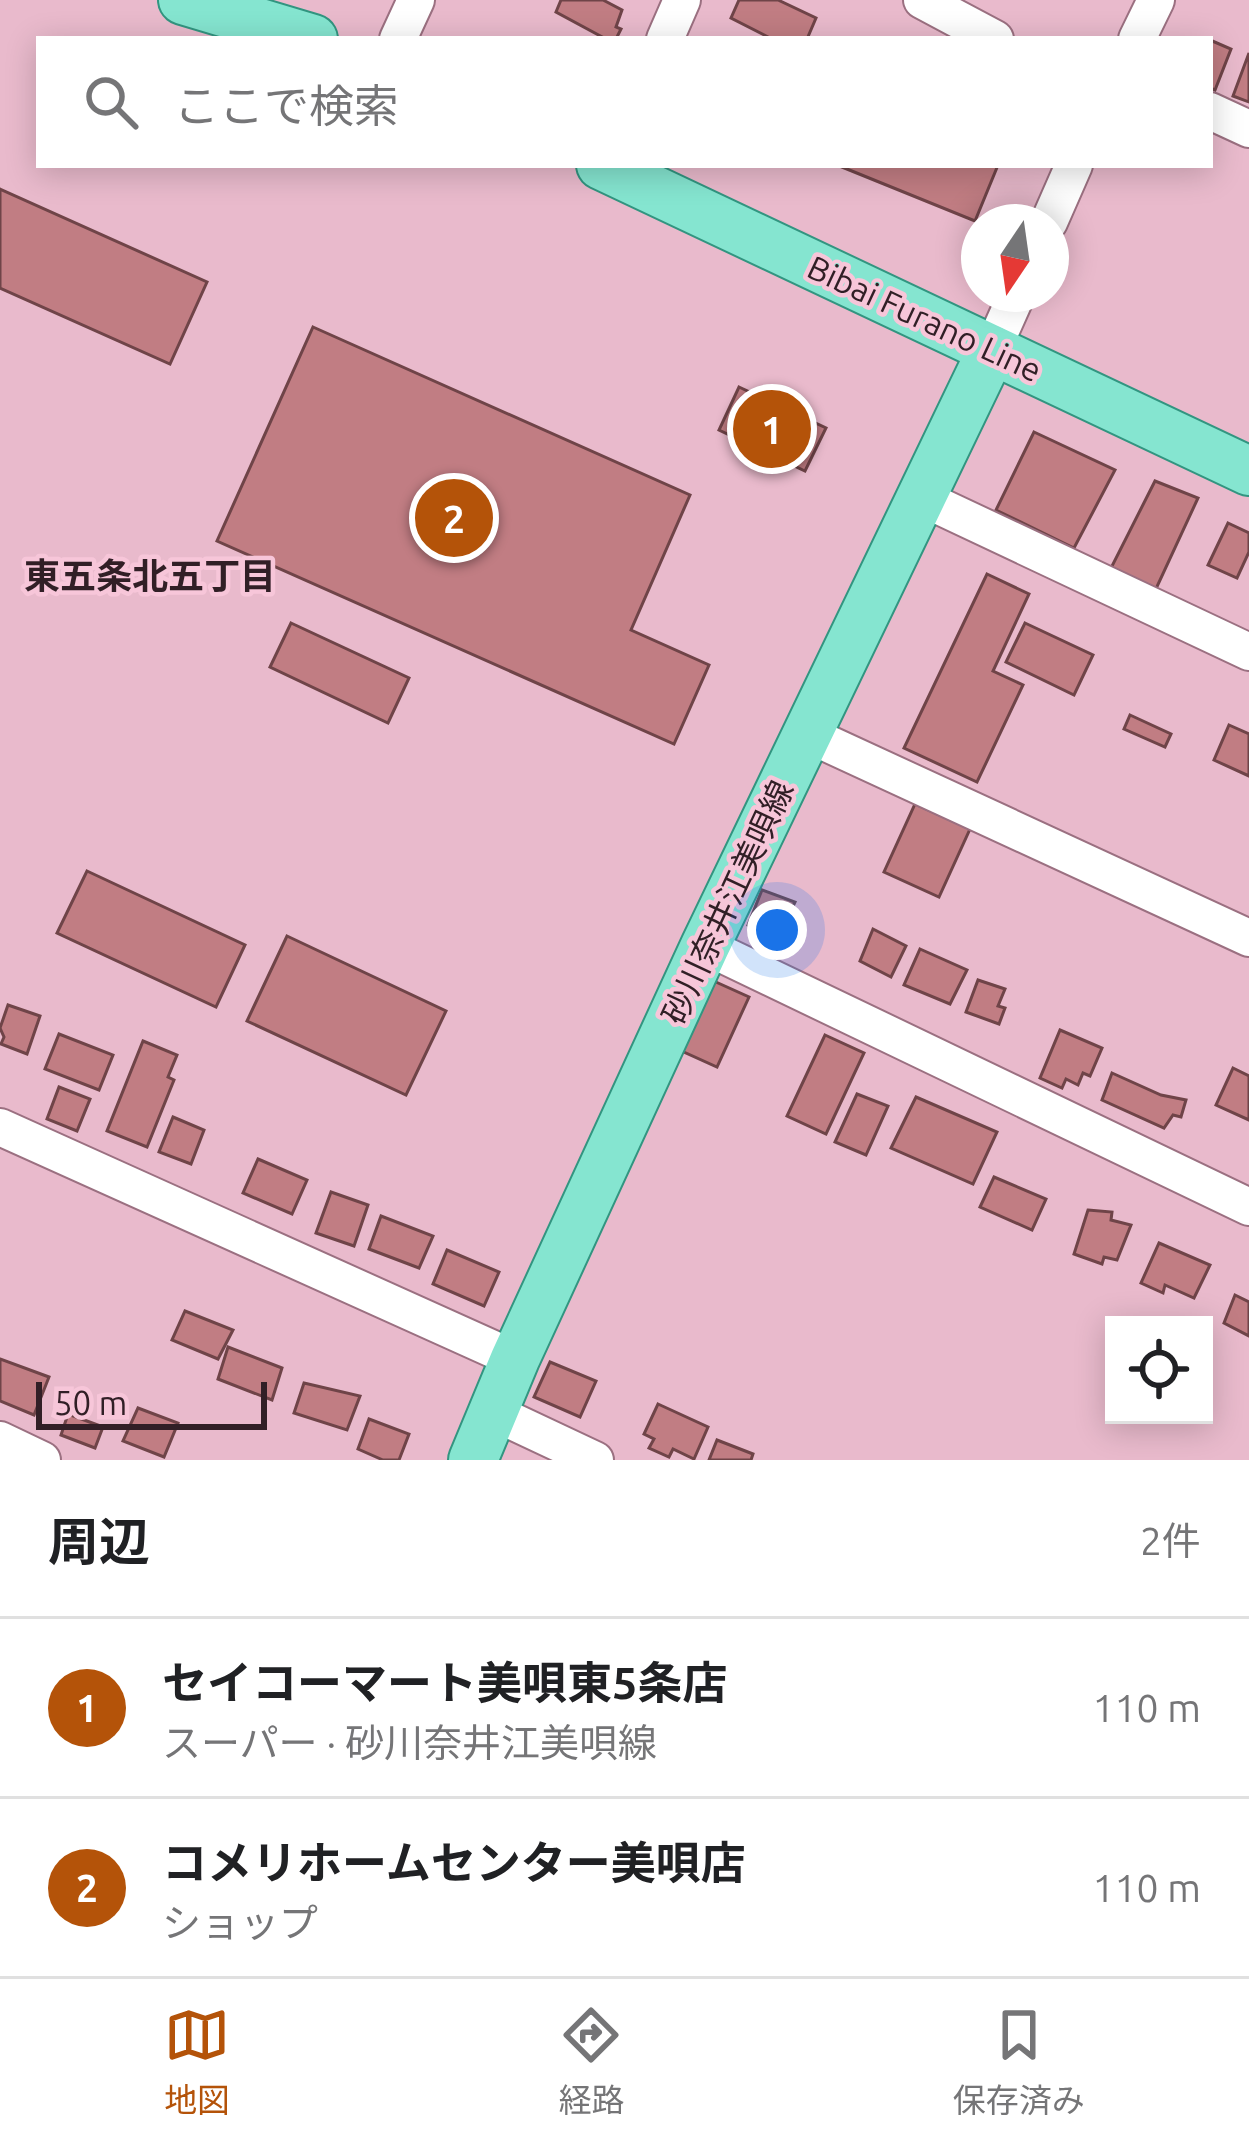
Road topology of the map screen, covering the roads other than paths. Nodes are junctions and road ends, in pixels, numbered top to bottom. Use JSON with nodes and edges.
{"nodes":[{"id":1,"x":183,"y":0,"type":"edge"},
{"id":2,"x":416,"y":0,"type":"edge"},
{"id":3,"x":682,"y":0,"type":"edge"},
{"id":4,"x":922,"y":0,"type":"edge"},
{"id":5,"x":1156,"y":0,"type":"edge"},
{"id":6,"x":303,"y":36,"type":"edge"},
{"id":7,"x":399,"y":36,"type":"edge"},
{"id":8,"x":666,"y":36,"type":"edge"},
{"id":9,"x":988,"y":36,"type":"edge"},
{"id":10,"x":1138,"y":36,"type":"edge"},
{"id":11,"x":1213,"y":112,"type":"edge"},
{"id":12,"x":1249,"y":129,"type":"edge"},
{"id":13,"x":610,"y":168,"type":"edge"},
{"id":14,"x":1073,"y":168,"type":"edge"},
{"id":15,"x":1057,"y":204,"type":"edge"},
{"id":16,"x":1009,"y":312,"type":"edge"},
{"id":17,"x":992,"y":350,"type":"junction"},
{"id":18,"x":1249,"y":471,"type":"edge"},
{"id":19,"x":920,"y":497,"type":"junction"},
{"id":20,"x":1249,"y":652,"type":"edge"},
{"id":21,"x":807,"y":734,"type":"junction"},
{"id":22,"x":1249,"y":938,"type":"edge"},
{"id":23,"x":705,"y":946,"type":"junction"},
{"id":24,"x":0,"y":1127,"type":"edge"},
{"id":25,"x":1249,"y":1207,"type":"edge"},
{"id":26,"x":515,"y":1358,"type":"junction"},
{"id":27,"x":495,"y":1413,"type":"junction"},
{"id":28,"x":0,"y":1440,"type":"edge"},
{"id":29,"x":42,"y":1460,"type":"edge"},
{"id":30,"x":473,"y":1460,"type":"edge"},
{"id":31,"x":596,"y":1460,"type":"edge"}],
"edges":[{"from":1,"to":6,"type":"main road"},
{"from":2,"to":7,"type":"street"},
{"from":3,"to":8,"type":"street"},
{"from":4,"to":9,"type":"street"},
{"from":5,"to":10,"type":"street"},
{"from":11,"to":12,"type":"street"},
{"from":13,"to":17,"type":"main road","name":"Bibai Furano Line"},
{"from":14,"to":15,"type":"street"},
{"from":16,"to":17,"type":"street"},
{"from":17,"to":18,"type":"main road","name":"Bibai Furano Line"},
{"from":17,"to":19,"type":"main road","name":"砂川奈井江美唄線"},
{"from":19,"to":20,"type":"street"},
{"from":19,"to":21,"type":"main road","name":"砂川奈井江美唄線"},
{"from":21,"to":22,"type":"street"},
{"from":21,"to":23,"type":"main road","name":"砂川奈井江美唄線"},
{"from":23,"to":25,"type":"street"},
{"from":23,"to":26,"type":"main road","name":"砂川奈井江美唄線"},
{"from":24,"to":26,"type":"street"},
{"from":26,"to":27,"type":"main road","name":"砂川奈井江美唄線"},
{"from":27,"to":30,"type":"main road","name":"砂川奈井江美唄線"},
{"from":27,"to":31,"type":"street"},
{"from":28,"to":29,"type":"street"}]}
